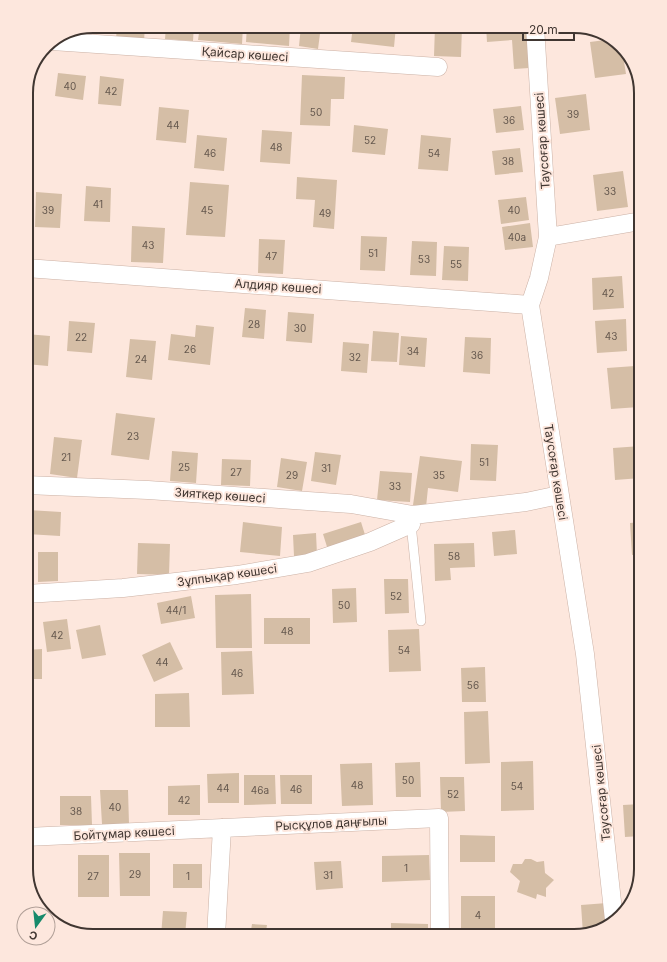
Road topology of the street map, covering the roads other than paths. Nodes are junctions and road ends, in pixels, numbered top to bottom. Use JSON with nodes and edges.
{"nodes":[{"id":1,"x":535,"y":33,"type":"edge"},
{"id":2,"x":61,"y":43,"type":"edge"},
{"id":3,"x":438,"y":67,"type":"dead end"},
{"id":4,"x":634,"y":222,"type":"edge"},
{"id":5,"x":548,"y":237,"type":"junction"},
{"id":6,"x":33,"y":268,"type":"edge"},
{"id":7,"x":530,"y":304,"type":"junction"},
{"id":8,"x":33,"y":485,"type":"edge"},
{"id":9,"x":559,"y":495,"type":"junction"},
{"id":10,"x":412,"y":520,"type":"junction"},
{"id":11,"x":33,"y":594,"type":"edge"},
{"id":12,"x":421,"y":621,"type":"dead end"},
{"id":13,"x":222,"y":828,"type":"junction"},
{"id":14,"x":33,"y":837,"type":"edge"},
{"id":15,"x":613,"y":914,"type":"edge"},
{"id":16,"x":216,"y":929,"type":"edge"},
{"id":17,"x":440,"y":929,"type":"edge"}],
"edges":[{"from":1,"to":5,"type":"street","name":"Тауcоғар көшесі"},
{"from":2,"to":3,"type":"street","name":"Қайсар көшесі"},
{"from":4,"to":5,"type":"street"},
{"from":5,"to":7,"type":"street","name":"Тауcоғар көшесі"},
{"from":6,"to":7,"type":"street","name":"Алдияр көшесі"},
{"from":7,"to":9,"type":"street","name":"Тауcоғар көшесі"},
{"from":8,"to":10,"type":"street","name":"Зияткер көшесі"},
{"from":9,"to":10,"type":"street"},
{"from":9,"to":15,"type":"street","name":"Тауcоғар көшесі"},
{"from":10,"to":11,"type":"street","name":"Зұлпықар көшесі"},
{"from":10,"to":12,"type":"lane"},
{"from":13,"to":14,"type":"street","name":"Бойтұмар көшесі"},
{"from":13,"to":16,"type":"street"},
{"from":13,"to":17,"type":"street","name":"Рысқұлов даңғылы"}]}
